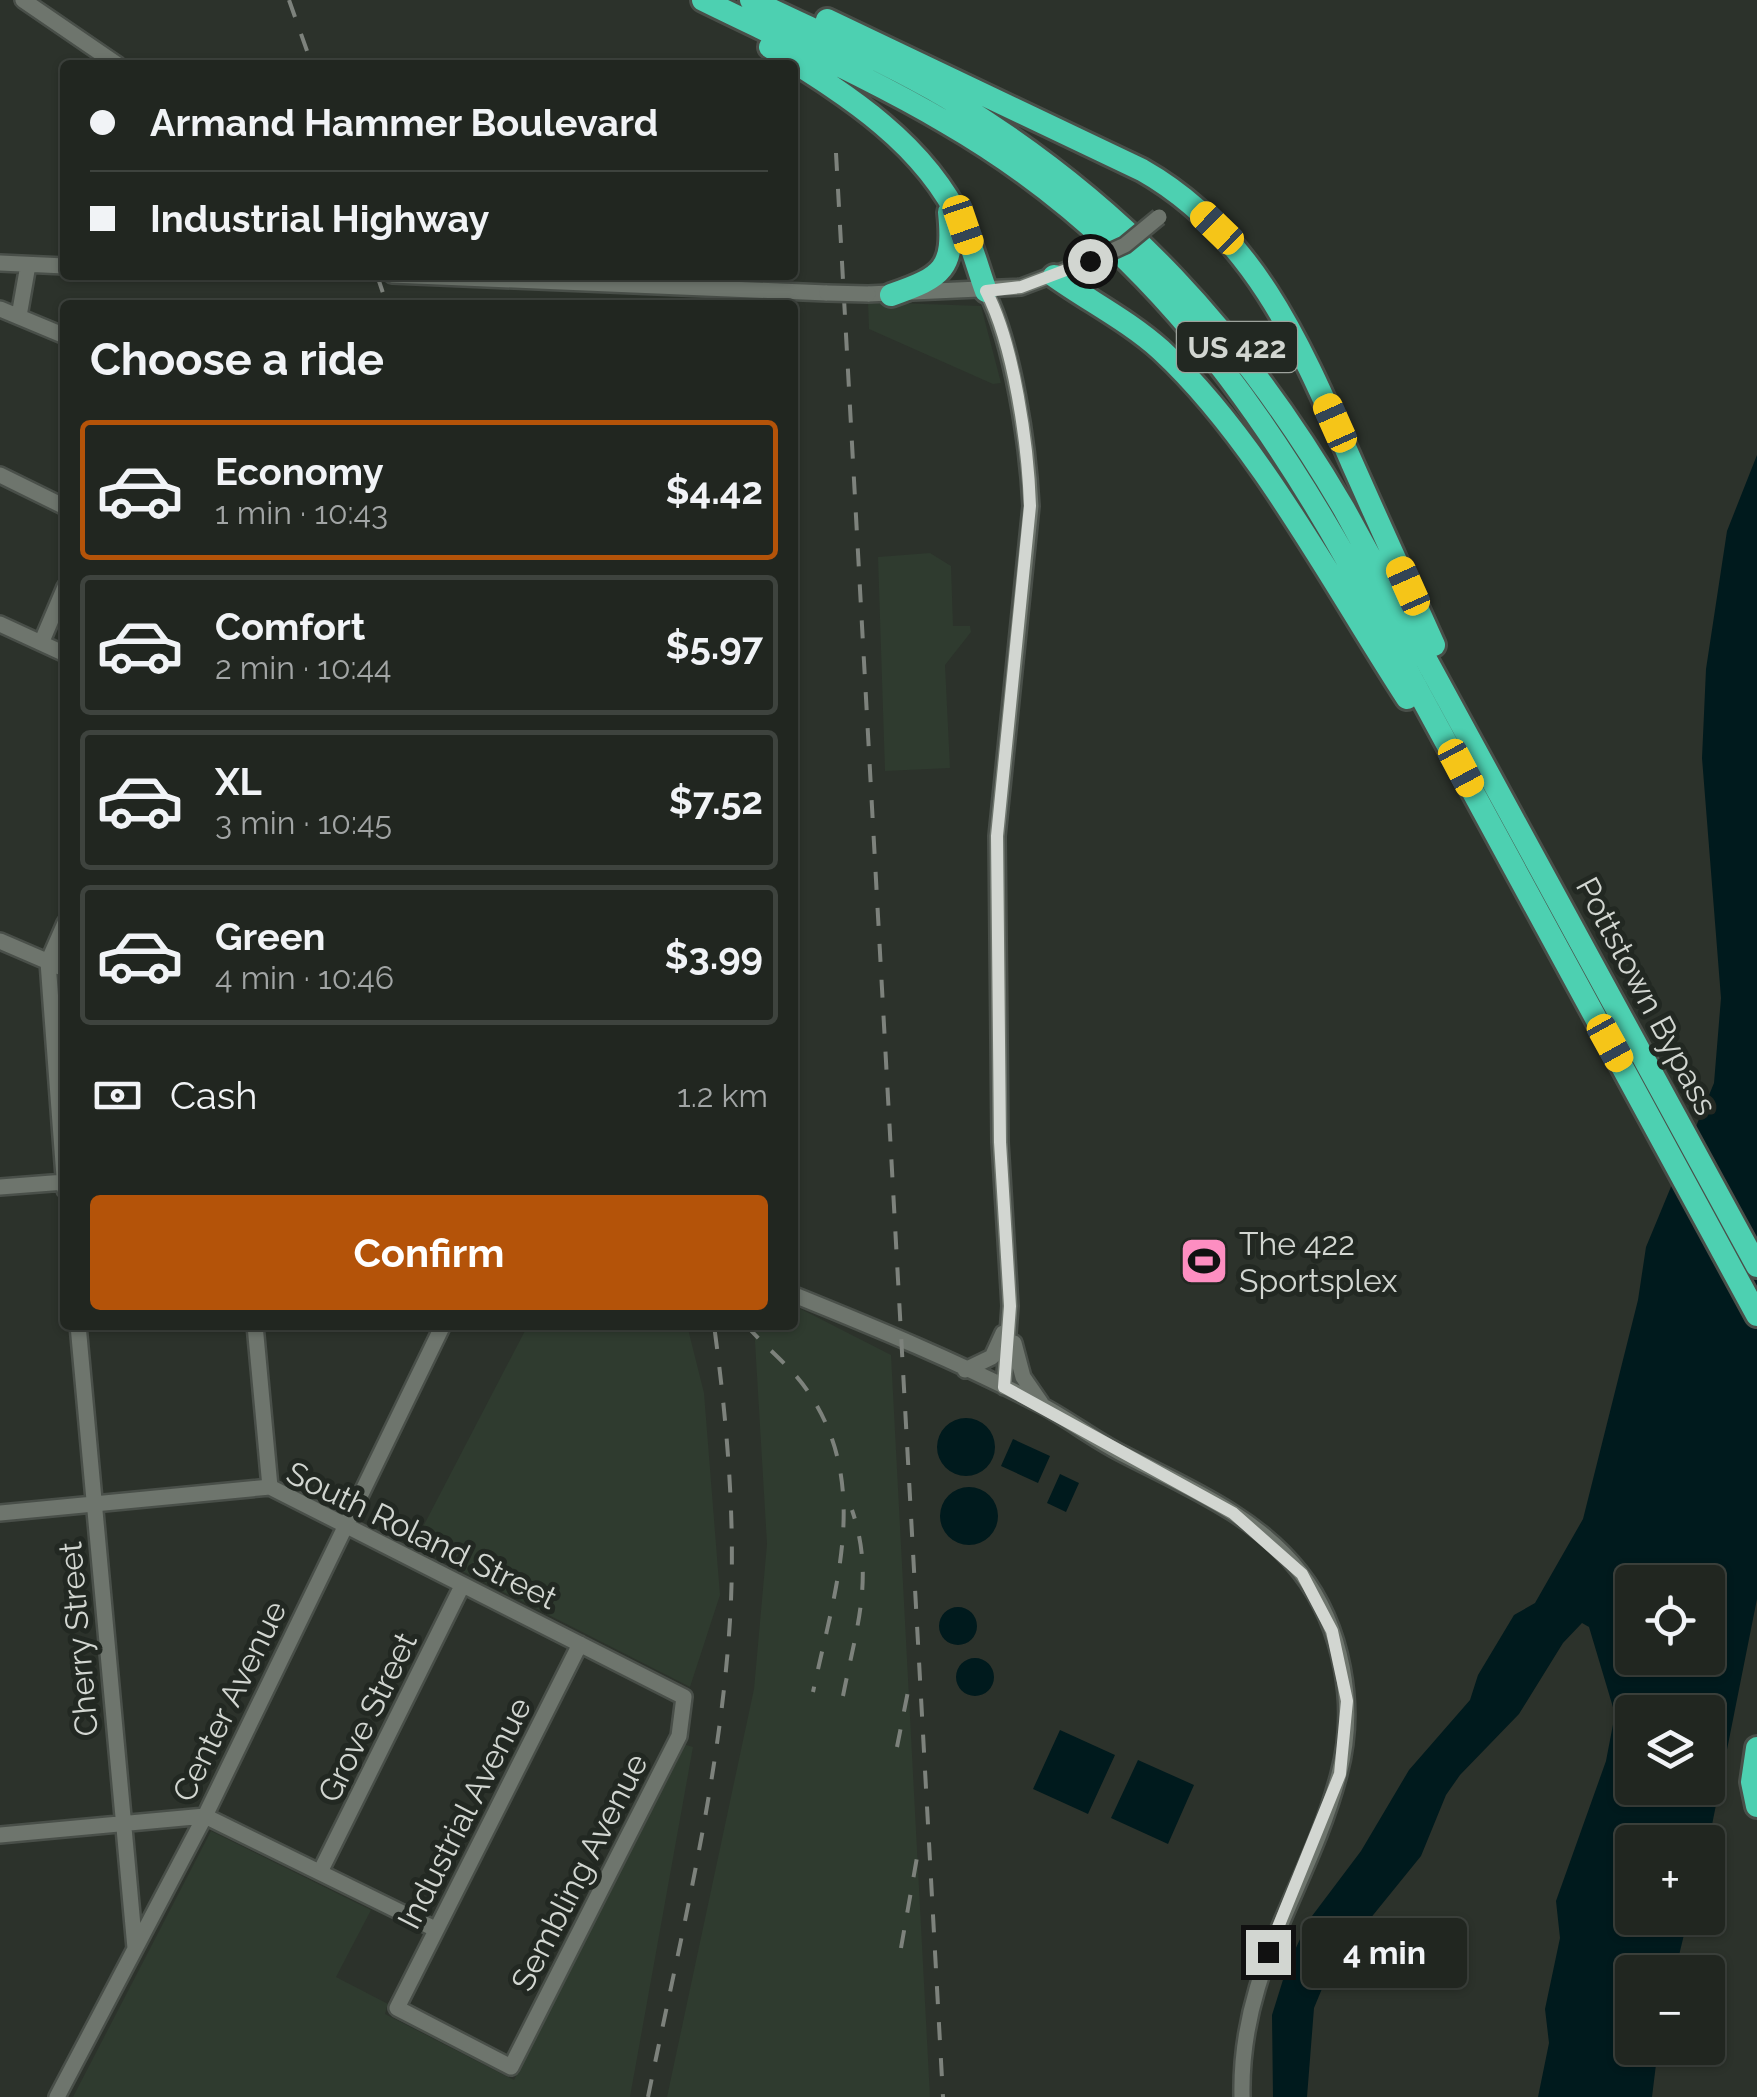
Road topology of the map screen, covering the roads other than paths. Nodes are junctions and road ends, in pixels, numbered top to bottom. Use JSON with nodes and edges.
{"nodes":[{"id":1,"x":23,"y":0,"type":"edge"},
{"id":2,"x":692,"y":0,"type":"edge"},
{"id":3,"x":703,"y":0,"type":"edge"},
{"id":4,"x":751,"y":0,"type":"edge"},
{"id":5,"x":797,"y":29,"type":"edge"},
{"id":6,"x":860,"y":44,"type":"junction"},
{"id":7,"x":112,"y":60,"type":"edge"},
{"id":8,"x":1180,"y":192,"type":"junction"},
{"id":9,"x":948,"y":199,"type":"junction"},
{"id":10,"x":0,"y":264,"type":"edge"},
{"id":11,"x":28,"y":264,"type":"junction"},
{"id":12,"x":60,"y":266,"type":"edge"},
{"id":13,"x":1054,"y":276,"type":"junction"},
{"id":14,"x":510,"y":280,"type":"edge"},
{"id":15,"x":986,"y":291,"type":"junction"},
{"id":16,"x":892,"y":295,"type":"junction"},
{"id":17,"x":0,"y":308,"type":"edge"},
{"id":18,"x":19,"y":316,"type":"junction"},
{"id":19,"x":60,"y":334,"type":"edge"},
{"id":20,"x":0,"y":475,"type":"edge"},
{"id":21,"x":60,"y":505,"type":"edge"},
{"id":22,"x":60,"y":600,"type":"edge"},
{"id":23,"x":0,"y":624,"type":"edge"},
{"id":24,"x":42,"y":642,"type":"junction"},
{"id":25,"x":60,"y":651,"type":"edge"},
{"id":26,"x":1481,"y":760,"type":"junction"},
{"id":27,"x":1518,"y":873,"type":"junction"},
{"id":28,"x":60,"y":934,"type":"edge"},
{"id":29,"x":0,"y":941,"type":"edge"},
{"id":30,"x":48,"y":962,"type":"junction"},
{"id":31,"x":60,"y":968,"type":"edge"},
{"id":32,"x":60,"y":1117,"type":"edge"},
{"id":33,"x":60,"y":1182,"type":"edge"},
{"id":34,"x":0,"y":1187,"type":"edge"},
{"id":35,"x":1757,"y":1266,"type":"edge"},
{"id":36,"x":798,"y":1297,"type":"edge"},
{"id":37,"x":1010,"y":1306,"type":"junction"},
{"id":38,"x":1757,"y":1315,"type":"edge"},
{"id":39,"x":78,"y":1330,"type":"edge"},
{"id":40,"x":255,"y":1330,"type":"edge"},
{"id":41,"x":440,"y":1330,"type":"edge"},
{"id":42,"x":965,"y":1370,"type":"junction"},
{"id":43,"x":1004,"y":1387,"type":"junction"},
{"id":44,"x":1044,"y":1406,"type":"junction"},
{"id":45,"x":270,"y":1486,"type":"junction"},
{"id":46,"x":95,"y":1505,"type":"junction"},
{"id":47,"x":4,"y":1512,"type":"edge"},
{"id":48,"x":344,"y":1522,"type":"junction"},
{"id":49,"x":462,"y":1586,"type":"junction"},
{"id":50,"x":580,"y":1644,"type":"junction"},
{"id":51,"x":684,"y":1697,"type":"joint"},
{"id":52,"x":1757,"y":1748,"type":"edge"},
{"id":53,"x":1757,"y":1806,"type":"edge"},
{"id":54,"x":205,"y":1816,"type":"junction"},
{"id":55,"x":122,"y":1824,"type":"junction"},
{"id":56,"x":0,"y":1835,"type":"edge"},
{"id":57,"x":320,"y":1872,"type":"junction"},
{"id":58,"x":435,"y":1929,"type":"junction"},
{"id":59,"x":135,"y":1948,"type":"junction"},
{"id":60,"x":397,"y":2008,"type":"joint"},
{"id":61,"x":58,"y":2097,"type":"edge"},
{"id":62,"x":1242,"y":2097,"type":"edge"}],
"edges":[{"from":1,"to":7,"type":"street"},
{"from":2,"to":5,"type":"highway"},
{"from":3,"to":5,"type":"highway","name":"Pottstown Bypass","number":"US 422"},
{"from":4,"to":5,"type":"highway","name":"Pottstown Bypass","number":"US 422"},
{"from":5,"to":6,"type":"highway","name":"Pottstown Bypass","number":"US 422"},
{"from":5,"to":9,"type":"highway"},
{"from":5,"to":27,"type":"highway","name":"Pottstown Bypass","number":"US 422"},
{"from":6,"to":8,"type":"highway"},
{"from":6,"to":26,"type":"highway","name":"Pottstown Bypass","number":"US 422"},
{"from":8,"to":13,"type":"street","bridge":true},
{"from":8,"to":26,"type":"highway"},
{"from":9,"to":15,"type":"highway"},
{"from":9,"to":16,"type":"highway"},
{"from":10,"to":11,"type":"street"},
{"from":11,"to":12,"type":"street"},
{"from":11,"to":18,"type":"street"},
{"from":13,"to":15,"type":"street"},
{"from":13,"to":27,"type":"highway"},
{"from":14,"to":16,"type":"street","bridge":true},
{"from":15,"to":16,"type":"street"},
{"from":15,"to":37,"type":"street"},
{"from":17,"to":18,"type":"street"},
{"from":18,"to":19,"type":"street"},
{"from":20,"to":21,"type":"street"},
{"from":22,"to":24,"type":"street"},
{"from":23,"to":24,"type":"street"},
{"from":24,"to":25,"type":"street"},
{"from":26,"to":35,"type":"highway","name":"Pottstown Bypass","number":"US 422"},
{"from":27,"to":38,"type":"highway","name":"Pottstown Bypass","number":"US 422"},
{"from":28,"to":30,"type":"street"},
{"from":29,"to":30,"type":"street"},
{"from":30,"to":31,"type":"street"},
{"from":30,"to":32,"type":"street"},
{"from":33,"to":34,"type":"street"},
{"from":36,"to":42,"type":"street"},
{"from":37,"to":42,"type":"street"},
{"from":37,"to":43,"type":"street"},
{"from":37,"to":44,"type":"street"},
{"from":39,"to":46,"type":"street","name":"Cherry Street"},
{"from":40,"to":45,"type":"street"},
{"from":41,"to":48,"type":"street","name":"Center Avenue"},
{"from":42,"to":43,"type":"street"},
{"from":43,"to":44,"type":"street"},
{"from":44,"to":62,"type":"street"},
{"from":45,"to":46,"type":"street","name":"South Roland Street"},
{"from":45,"to":48,"type":"street","name":"South Roland Street"},
{"from":46,"to":47,"type":"street","name":"South Roland Street"},
{"from":46,"to":55,"type":"street","name":"Cherry Street"},
{"from":48,"to":49,"type":"street","name":"South Roland Street"},
{"from":48,"to":54,"type":"street","name":"Center Avenue"},
{"from":49,"to":50,"type":"street","name":"South Roland Street"},
{"from":49,"to":57,"type":"street","name":"Grove Street"},
{"from":50,"to":51,"type":"street","name":"South Roland Street"},
{"from":50,"to":58,"type":"street","name":"Industrial Avenue"},
{"from":51,"to":60,"type":"street","name":"Sembling Avenue"},
{"from":52,"to":53,"type":"highway"},
{"from":54,"to":55,"type":"street"},
{"from":54,"to":57,"type":"street"},
{"from":54,"to":59,"type":"street","name":"Center Avenue"},
{"from":55,"to":56,"type":"street"},
{"from":55,"to":59,"type":"street","name":"Cherry Street"},
{"from":57,"to":58,"type":"street"},
{"from":58,"to":60,"type":"street","name":"Industrial Avenue"},
{"from":59,"to":61,"type":"street","name":"Center Avenue"}]}
